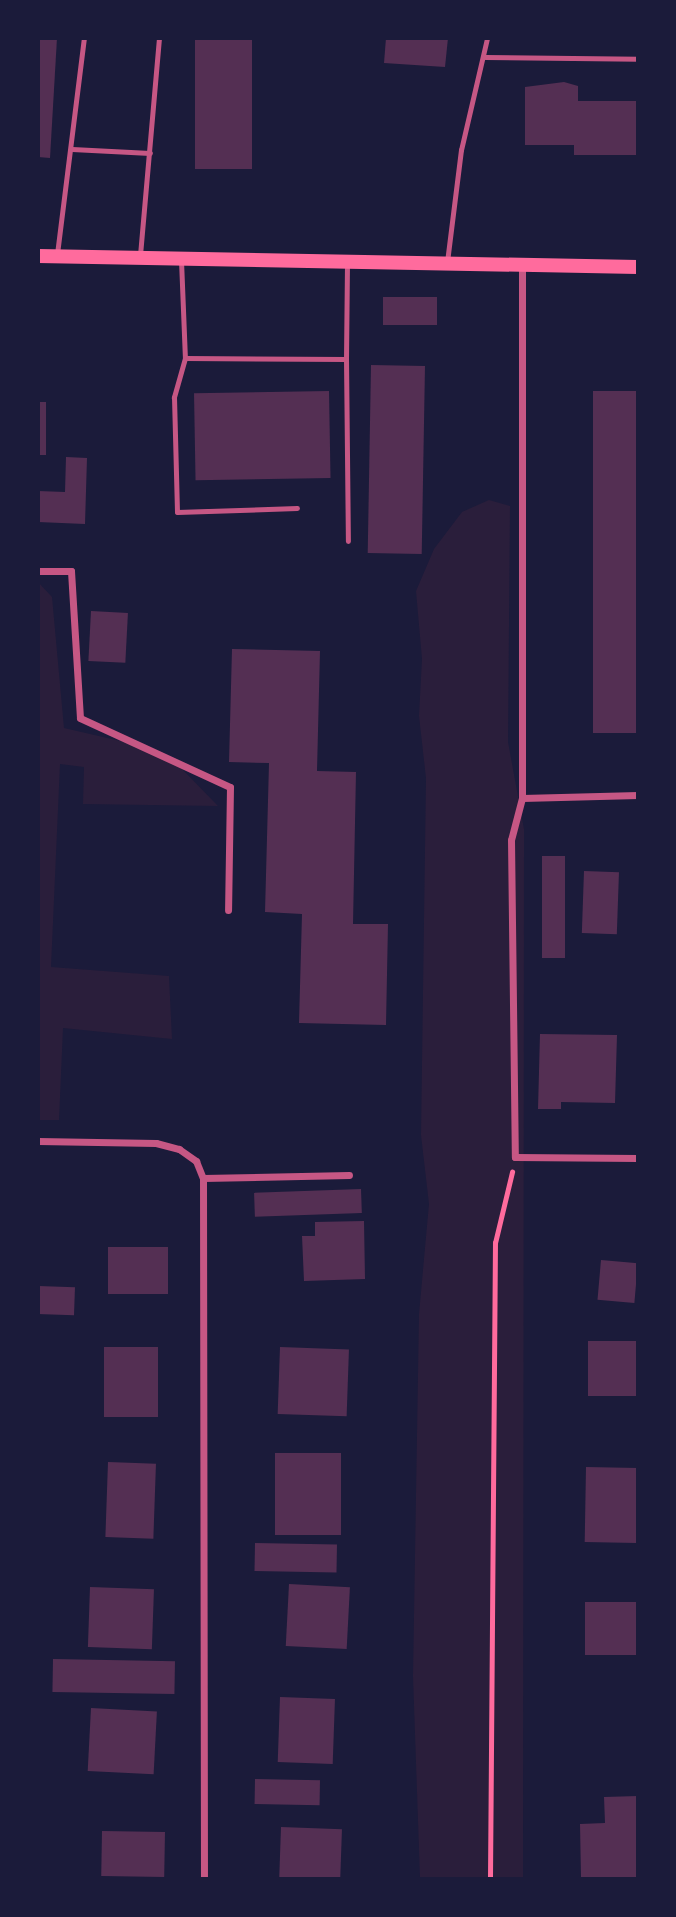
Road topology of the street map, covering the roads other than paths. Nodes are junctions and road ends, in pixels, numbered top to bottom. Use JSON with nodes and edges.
{"nodes":[{"id":1,"x":84,"y":38,"type":"edge"},
{"id":2,"x":159,"y":38,"type":"edge"},
{"id":3,"x":487,"y":38,"type":"edge"},
{"id":4,"x":485,"y":57,"type":"junction"},
{"id":5,"x":638,"y":59,"type":"edge"},
{"id":6,"x":72,"y":149,"type":"junction"},
{"id":7,"x":150,"y":153,"type":"junction"},
{"id":8,"x":38,"y":256,"type":"edge"},
{"id":9,"x":57,"y":256,"type":"junction"},
{"id":10,"x":139,"y":258,"type":"junction"},
{"id":11,"x":181,"y":260,"type":"junction"},
{"id":12,"x":346,"y":262,"type":"junction"},
{"id":13,"x":447,"y":262,"type":"junction"},
{"id":14,"x":522,"y":266,"type":"junction"},
{"id":15,"x":638,"y":267,"type":"edge"},
{"id":16,"x":185,"y":358,"type":"junction"},
{"id":17,"x":346,"y":359,"type":"junction"},
{"id":18,"x":297,"y":508,"type":"dead end"},
{"id":19,"x":348,"y":541,"type":"dead end"},
{"id":20,"x":38,"y":571,"type":"edge"},
{"id":21,"x":638,"y":795,"type":"edge"},
{"id":22,"x":522,"y":798,"type":"junction"},
{"id":23,"x":228,"y":910,"type":"dead end"},
{"id":24,"x":38,"y":1141,"type":"edge"},
{"id":25,"x":638,"y":1157,"type":"edge"},
{"id":26,"x":349,"y":1175,"type":"dead end"},
{"id":27,"x":203,"y":1178,"type":"junction"},
{"id":28,"x":204,"y":1878,"type":"edge"}],
"edges":[{"from":1,"to":6,"type":"lane"},
{"from":2,"to":7,"type":"lane"},
{"from":3,"to":4,"type":"lane"},
{"from":4,"to":5,"type":"lane"},
{"from":4,"to":13,"type":"lane"},
{"from":6,"to":7,"type":"lane"},
{"from":6,"to":9,"type":"lane"},
{"from":7,"to":10,"type":"lane"},
{"from":8,"to":9,"type":"main road"},
{"from":9,"to":10,"type":"main road"},
{"from":10,"to":11,"type":"main road"},
{"from":11,"to":12,"type":"main road"},
{"from":11,"to":16,"type":"lane"},
{"from":12,"to":13,"type":"main road"},
{"from":12,"to":17,"type":"lane"},
{"from":13,"to":14,"type":"main road"},
{"from":14,"to":15,"type":"main road"},
{"from":14,"to":22,"type":"street"},
{"from":16,"to":17,"type":"lane"},
{"from":16,"to":18,"type":"lane"},
{"from":17,"to":19,"type":"lane"},
{"from":20,"to":23,"type":"street"},
{"from":21,"to":22,"type":"street"},
{"from":22,"to":25,"type":"street"},
{"from":24,"to":27,"type":"street"},
{"from":26,"to":27,"type":"street"},
{"from":27,"to":28,"type":"street"}]}
